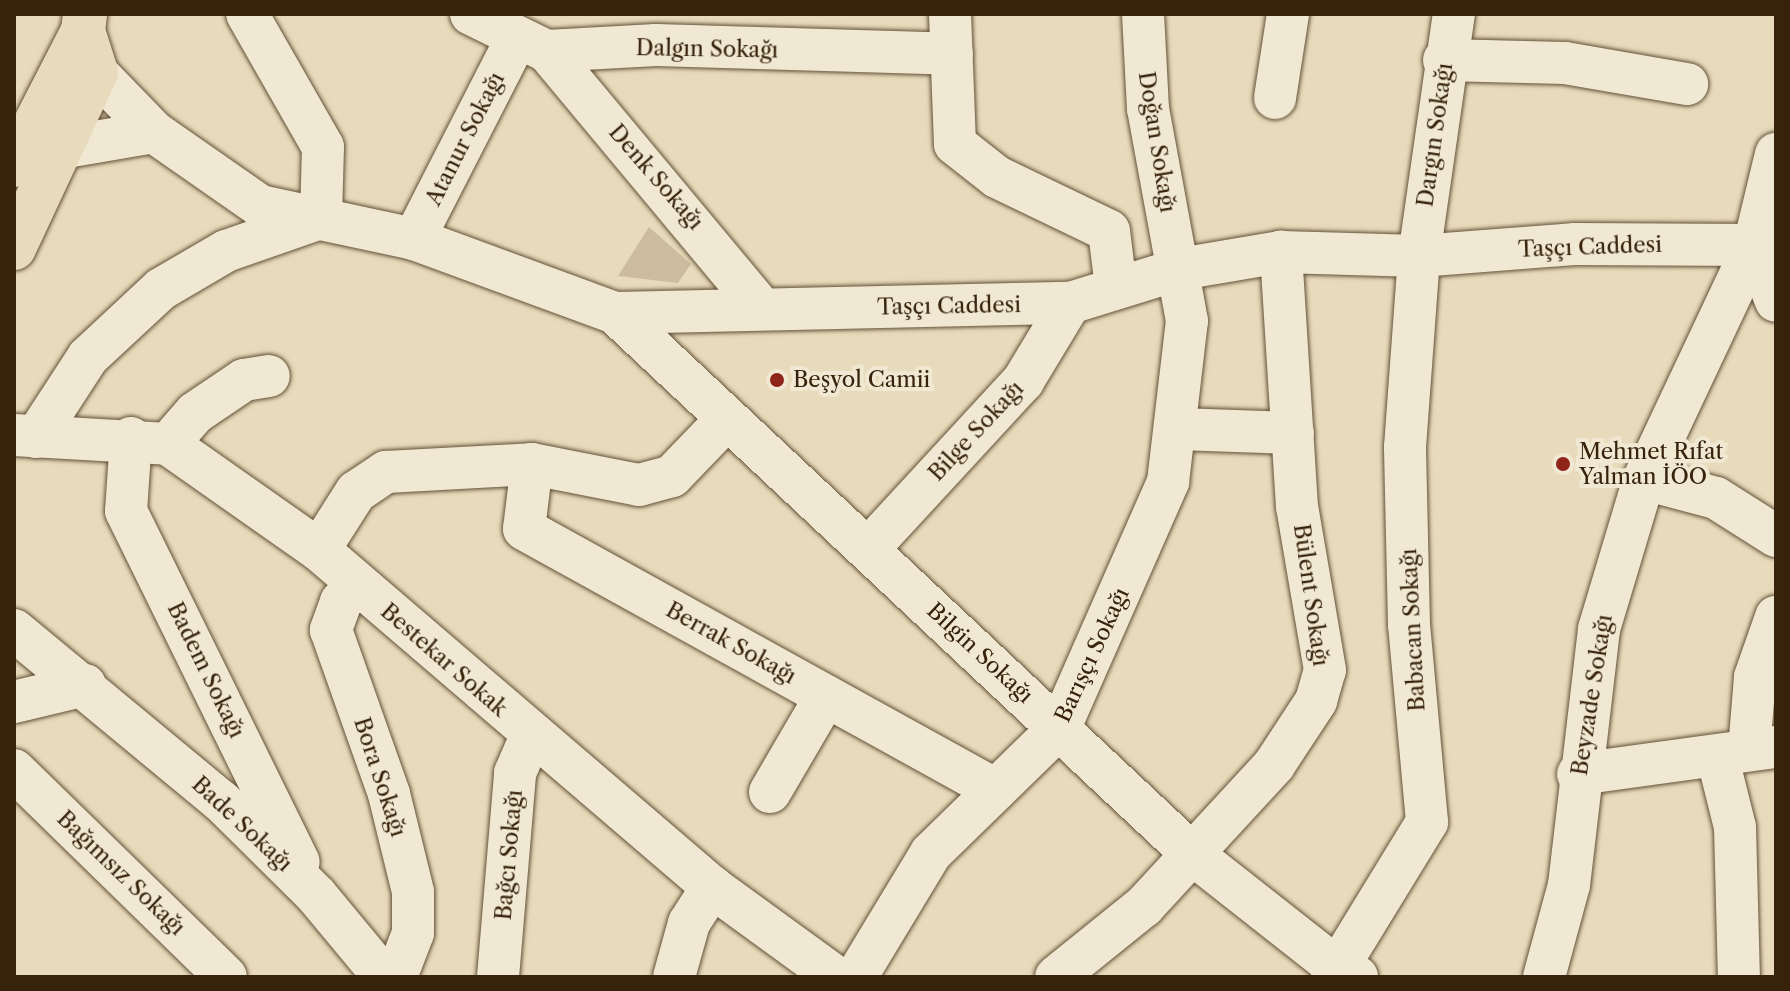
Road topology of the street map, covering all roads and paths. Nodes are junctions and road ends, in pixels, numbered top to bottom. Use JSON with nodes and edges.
{"nodes":[{"id":1,"x":247,"y":14,"type":"edge"},
{"id":2,"x":471,"y":14,"type":"edge"},
{"id":3,"x":1143,"y":14,"type":"edge"},
{"id":4,"x":1288,"y":14,"type":"edge"},
{"id":5,"x":1454,"y":14,"type":"edge"},
{"id":6,"x":84,"y":23,"type":"edge"},
{"id":7,"x":650,"y":30,"type":"edge"},
{"id":8,"x":951,"y":34,"type":"edge"},
{"id":9,"x":531,"y":45,"type":"junction"},
{"id":10,"x":1444,"y":60,"type":"junction"},
{"id":11,"x":96,"y":72,"type":"junction"},
{"id":12,"x":1687,"y":84,"type":"dead end"},
{"id":13,"x":1275,"y":98,"type":"dead end"},
{"id":14,"x":154,"y":132,"type":"junction"},
{"id":15,"x":66,"y":147,"type":"junction"},
{"id":16,"x":1776,"y":154,"type":"edge"},
{"id":17,"x":14,"y":165,"type":"edge"},
{"id":18,"x":321,"y":218,"type":"junction"},
{"id":19,"x":414,"y":239,"type":"junction"},
{"id":20,"x":14,"y":248,"type":"edge"},
{"id":21,"x":1765,"y":248,"type":"edge"},
{"id":22,"x":1281,"y":252,"type":"junction"},
{"id":23,"x":1419,"y":256,"type":"junction"},
{"id":24,"x":1180,"y":269,"type":"junction"},
{"id":25,"x":1116,"y":287,"type":"junction"},
{"id":26,"x":1776,"y":301,"type":"edge"},
{"id":27,"x":1070,"y":303,"type":"junction"},
{"id":28,"x":761,"y":308,"type":"junction"},
{"id":29,"x":615,"y":313,"type":"junction"},
{"id":30,"x":269,"y":376,"type":"dead end"},
{"id":31,"x":725,"y":421,"type":"junction"},
{"id":32,"x":1178,"y":429,"type":"junction"},
{"id":33,"x":1293,"y":433,"type":"junction"},
{"id":34,"x":25,"y":436,"type":"edge"},
{"id":35,"x":149,"y":441,"type":"junction"},
{"id":36,"x":532,"y":464,"type":"junction"},
{"id":37,"x":1644,"y":479,"type":"junction"},
{"id":38,"x":1776,"y":536,"type":"edge"},
{"id":39,"x":868,"y":549,"type":"junction"},
{"id":40,"x":319,"y":550,"type":"junction"},
{"id":41,"x":357,"y":584,"type":"junction"},
{"id":42,"x":1776,"y":617,"type":"edge"},
{"id":43,"x":14,"y":630,"type":"edge"},
{"id":44,"x":85,"y":685,"type":"junction"},
{"id":45,"x":826,"y":696,"type":"junction"},
{"id":46,"x":14,"y":702,"type":"edge"},
{"id":47,"x":1060,"y":727,"type":"junction"},
{"id":48,"x":531,"y":736,"type":"junction"},
{"id":49,"x":1748,"y":752,"type":"edge"},
{"id":50,"x":14,"y":770,"type":"edge"},
{"id":51,"x":1578,"y":774,"type":"junction"},
{"id":52,"x":996,"y":790,"type":"junction"},
{"id":53,"x":770,"y":792,"type":"dead end"},
{"id":54,"x":1191,"y":853,"type":"junction"},
{"id":55,"x":712,"y":887,"type":"junction"},
{"id":56,"x":316,"y":895,"type":"junction"},
{"id":57,"x":1342,"y":974,"type":"edge"},
{"id":58,"x":833,"y":975,"type":"edge"},
{"id":59,"x":226,"y":977,"type":"edge"},
{"id":60,"x":384,"y":977,"type":"edge"},
{"id":61,"x":396,"y":977,"type":"edge"},
{"id":62,"x":498,"y":977,"type":"edge"},
{"id":63,"x":674,"y":977,"type":"edge"},
{"id":64,"x":1056,"y":977,"type":"edge"},
{"id":65,"x":1544,"y":977,"type":"edge"},
{"id":66,"x":1739,"y":977,"type":"edge"}],
"edges":[{"from":1,"to":18,"type":"street"},
{"from":2,"to":9,"type":"street"},
{"from":3,"to":24,"type":"street","name":"Doğan Sokağı"},
{"from":4,"to":13,"type":"street"},
{"from":5,"to":10,"type":"street","name":"Dargın Sokağı"},
{"from":6,"to":11,"type":"main road"},
{"from":6,"to":17,"type":"main road"},
{"from":7,"to":8,"type":"street","name":"Dalgın Sokağı"},
{"from":7,"to":9,"type":"street","name":"Dalgın Sokağı"},
{"from":8,"to":25,"type":"street"},
{"from":9,"to":19,"type":"street","name":"Atanur Sokağı"},
{"from":9,"to":28,"type":"street","name":"Denk Sokağı"},
{"from":10,"to":12,"type":"street"},
{"from":10,"to":23,"type":"street","name":"Dargın Sokağı"},
{"from":11,"to":14,"type":"street","name":"Taşçı Caddesi"},
{"from":11,"to":15,"type":"main road"},
{"from":14,"to":15,"type":"street"},
{"from":14,"to":18,"type":"street","name":"Taşçı Caddesi"},
{"from":15,"to":20,"type":"main road"},
{"from":16,"to":21,"type":"street","name":"Beyzade Sokağı"},
{"from":18,"to":19,"type":"street","name":"Taşçı Caddesi"},
{"from":18,"to":34,"type":"street"},
{"from":19,"to":29,"type":"street","name":"Taşçı Caddesi"},
{"from":21,"to":23,"type":"street","name":"Taşçı Caddesi"},
{"from":21,"to":26,"type":"street"},
{"from":21,"to":37,"type":"street","name":"Beyzade Sokağı"},
{"from":22,"to":23,"type":"street","name":"Taşçı Caddesi"},
{"from":22,"to":24,"type":"street","name":"Taşçı Caddesi"},
{"from":22,"to":33,"type":"street","name":"Bülent Sokağı"},
{"from":23,"to":57,"type":"street","name":"Babacan Sokağı"},
{"from":24,"to":25,"type":"street","name":"Taşçı Caddesi"},
{"from":24,"to":32,"type":"street","name":"Barışçı Sokağı"},
{"from":25,"to":27,"type":"street","name":"Taşçı Caddesi"},
{"from":27,"to":28,"type":"street","name":"Taşçı Caddesi"},
{"from":27,"to":39,"type":"street","name":"Bilge Sokağı"},
{"from":28,"to":29,"type":"street","name":"Taşçı Caddesi"},
{"from":29,"to":31,"type":"street","name":"Bilgin Sokağı"},
{"from":30,"to":35,"type":"street"},
{"from":31,"to":36,"type":"street"},
{"from":31,"to":39,"type":"street","name":"Bilgin Sokağı"},
{"from":32,"to":33,"type":"street"},
{"from":32,"to":47,"type":"street","name":"Barışçı Sokağı"},
{"from":33,"to":54,"type":"street","name":"Bülent Sokağı"},
{"from":34,"to":35,"type":"street"},
{"from":35,"to":40,"type":"street","name":"Bestekar Sokak"},
{"from":35,"to":56,"type":"street","name":"Badem Sokağı"},
{"from":36,"to":40,"type":"street"},
{"from":36,"to":45,"type":"street","name":"Berrak Sokağı"},
{"from":37,"to":38,"type":"street"},
{"from":37,"to":51,"type":"street","name":"Beyzade Sokağı"},
{"from":39,"to":47,"type":"street","name":"Bilgin Sokağı"},
{"from":40,"to":41,"type":"street","name":"Bestekar Sokak"},
{"from":41,"to":48,"type":"street","name":"Bestekar Sokak"},
{"from":41,"to":61,"type":"street","name":"Bora Sokağı"},
{"from":42,"to":49,"type":"street"},
{"from":43,"to":44,"type":"street","name":"Bade Sokağı"},
{"from":44,"to":46,"type":"street"},
{"from":44,"to":56,"type":"street","name":"Bade Sokağı"},
{"from":45,"to":52,"type":"street","name":"Berrak Sokağı"},
{"from":45,"to":53,"type":"street"},
{"from":47,"to":52,"type":"street","name":"Barışçı Sokağı"},
{"from":47,"to":54,"type":"street","name":"Bilgin Sokağı"},
{"from":48,"to":55,"type":"street","name":"Bestekar Sokak"},
{"from":48,"to":62,"type":"street","name":"Bağcı Sokağı"},
{"from":49,"to":51,"type":"street"},
{"from":49,"to":66,"type":"street"},
{"from":50,"to":59,"type":"street","name":"Bağımsız Sokağı"},
{"from":51,"to":65,"type":"street","name":"Beyzade Sokağı"},
{"from":52,"to":58,"type":"street","name":"Barışçı Sokağı"},
{"from":54,"to":57,"type":"street","name":"Bilgin Sokağı"},
{"from":54,"to":64,"type":"street","name":"Bülent Sokağı"},
{"from":55,"to":58,"type":"street","name":"Bestekar Sokak"},
{"from":55,"to":63,"type":"street"},
{"from":56,"to":60,"type":"street","name":"Bade Sokağı"}]}
